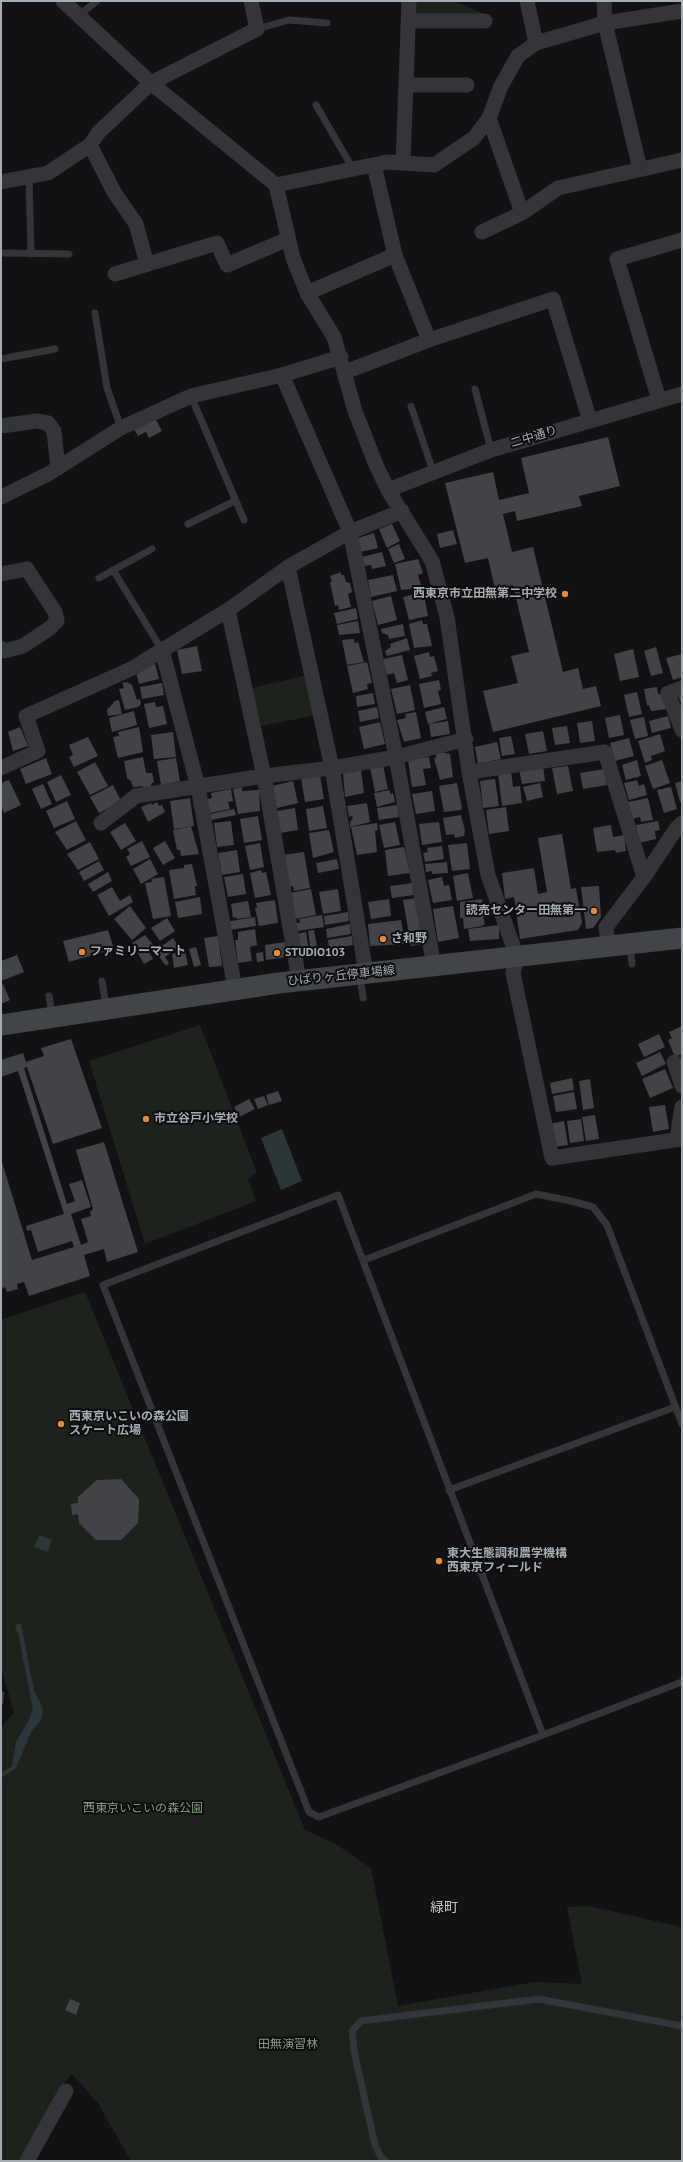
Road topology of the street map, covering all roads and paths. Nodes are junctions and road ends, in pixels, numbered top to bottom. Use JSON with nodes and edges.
{"nodes":[{"id":1,"x":63,"y":1,"type":"edge"},
{"id":2,"x":97,"y":1,"type":"edge"},
{"id":3,"x":252,"y":1,"type":"edge"},
{"id":4,"x":409,"y":1,"type":"edge"},
{"id":5,"x":527,"y":1,"type":"edge"},
{"id":6,"x":604,"y":1,"type":"edge"},
{"id":7,"x":682,"y":11,"type":"edge"},
{"id":8,"x":79,"y":15,"type":"junction"},
{"id":9,"x":408,"y":21,"type":"junction"},
{"id":10,"x":486,"y":21,"type":"dead end"},
{"id":11,"x":605,"y":22,"type":"junction"},
{"id":12,"x":327,"y":23,"type":"dead end"},
{"id":13,"x":257,"y":30,"type":"junction"},
{"id":14,"x":536,"y":43,"type":"junction"},
{"id":15,"x":151,"y":83,"type":"junction"},
{"id":16,"x":406,"y":85,"type":"junction"},
{"id":17,"x":467,"y":86,"type":"dead end"},
{"id":18,"x":316,"y":105,"type":"dead end"},
{"id":19,"x":489,"y":118,"type":"junction"},
{"id":20,"x":90,"y":145,"type":"junction"},
{"id":21,"x":682,"y":160,"type":"edge"},
{"id":22,"x":403,"y":163,"type":"junction"},
{"id":23,"x":374,"y":165,"type":"junction"},
{"id":24,"x":353,"y":169,"type":"junction"},
{"id":25,"x":640,"y":169,"type":"junction"},
{"id":26,"x":29,"y":176,"type":"junction"},
{"id":27,"x":1,"y":182,"type":"edge"},
{"id":28,"x":276,"y":185,"type":"junction"},
{"id":29,"x":522,"y":213,"type":"junction"},
{"id":30,"x":482,"y":232,"type":"dead end"},
{"id":31,"x":288,"y":239,"type":"junction"},
{"id":32,"x":682,"y":240,"type":"edge"},
{"id":33,"x":1,"y":253,"type":"edge"},
{"id":34,"x":31,"y":254,"type":"junction"},
{"id":35,"x":69,"y":254,"type":"dead end"},
{"id":36,"x":395,"y":255,"type":"junction"},
{"id":37,"x":147,"y":264,"type":"junction"},
{"id":38,"x":115,"y":274,"type":"dead end"},
{"id":39,"x":308,"y":293,"type":"junction"},
{"id":40,"x":95,"y":313,"type":"dead end"},
{"id":41,"x":429,"y":340,"type":"junction"},
{"id":42,"x":55,"y":349,"type":"dead end"},
{"id":43,"x":341,"y":357,"type":"junction"},
{"id":44,"x":1,"y":359,"type":"edge"},
{"id":45,"x":345,"y":372,"type":"junction"},
{"id":46,"x":282,"y":375,"type":"junction"},
{"id":47,"x":475,"y":389,"type":"dead end"},
{"id":48,"x":682,"y":394,"type":"edge"},
{"id":49,"x":191,"y":396,"type":"junction"},
{"id":50,"x":659,"y":400,"type":"junction"},
{"id":51,"x":411,"y":406,"type":"dead end"},
{"id":52,"x":590,"y":421,"type":"junction"},
{"id":53,"x":1,"y":426,"type":"edge"},
{"id":54,"x":121,"y":428,"type":"junction"},
{"id":55,"x":491,"y":450,"type":"junction"},
{"id":56,"x":58,"y":468,"type":"junction"},
{"id":57,"x":433,"y":471,"type":"junction"},
{"id":58,"x":388,"y":490,"type":"junction"},
{"id":59,"x":1,"y":497,"type":"edge"},
{"id":60,"x":235,"y":501,"type":"junction"},
{"id":61,"x":402,"y":511,"type":"junction"},
{"id":62,"x":244,"y":520,"type":"dead end"},
{"id":63,"x":188,"y":524,"type":"dead end"},
{"id":64,"x":350,"y":532,"type":"junction"},
{"id":65,"x":152,"y":549,"type":"dead end"},
{"id":66,"x":288,"y":566,"type":"junction"},
{"id":67,"x":113,"y":570,"type":"junction"},
{"id":68,"x":1,"y":574,"type":"edge"},
{"id":69,"x":99,"y":578,"type":"dead end"},
{"id":70,"x":228,"y":610,"type":"junction"},
{"id":71,"x":1,"y":648,"type":"edge"},
{"id":72,"x":162,"y":650,"type":"junction"},
{"id":73,"x":682,"y":688,"type":"edge"},
{"id":74,"x":682,"y":730,"type":"edge"},
{"id":75,"x":466,"y":739,"type":"junction"},
{"id":76,"x":396,"y":757,"type":"junction"},
{"id":77,"x":1,"y":768,"type":"edge"},
{"id":78,"x":332,"y":768,"type":"junction"},
{"id":79,"x":469,"y":772,"type":"junction"},
{"id":80,"x":264,"y":776,"type":"junction"},
{"id":81,"x":198,"y":787,"type":"junction"},
{"id":82,"x":101,"y":823,"type":"dead end"},
{"id":83,"x":682,"y":823,"type":"edge"},
{"id":84,"x":644,"y":878,"type":"junction"},
{"id":85,"x":682,"y":938,"type":"edge"},
{"id":86,"x":608,"y":946,"type":"junction"},
{"id":87,"x":517,"y":957,"type":"junction"},
{"id":88,"x":434,"y":966,"type":"junction"},
{"id":89,"x":363,"y":974,"type":"junction"},
{"id":90,"x":299,"y":980,"type":"junction"},
{"id":91,"x":102,"y":981,"type":"dead end"},
{"id":92,"x":235,"y":989,"type":"junction"},
{"id":93,"x":49,"y":996,"type":"dead end"},
{"id":94,"x":363,"y":998,"type":"dead end"},
{"id":95,"x":107,"y":1009,"type":"junction"},
{"id":96,"x":52,"y":1017,"type":"junction"},
{"id":97,"x":1,"y":1025,"type":"edge"},
{"id":98,"x":674,"y":1062,"type":"dead end"},
{"id":99,"x":682,"y":1086,"type":"edge"},
{"id":100,"x":682,"y":1107,"type":"edge"},
{"id":101,"x":680,"y":1138,"type":"edge"},
{"id":102,"x":364,"y":1260,"type":"junction"},
{"id":103,"x":674,"y":1407,"type":"junction"},
{"id":104,"x":682,"y":1424,"type":"edge"},
{"id":105,"x":449,"y":1490,"type":"junction"},
{"id":106,"x":682,"y":1682,"type":"edge"},
{"id":107,"x":543,"y":1734,"type":"junction"},
{"id":108,"x":682,"y":2026,"type":"edge"},
{"id":109,"x":66,"y":2091,"type":"dead end"},
{"id":110,"x":27,"y":2161,"type":"edge"},
{"id":111,"x":386,"y":2161,"type":"edge"}],
"edges":[{"from":1,"to":8,"type":"street"},
{"from":2,"to":8,"type":"lane"},
{"from":3,"to":13,"type":"street"},
{"from":4,"to":9,"type":"street"},
{"from":5,"to":14,"type":"street"},
{"from":6,"to":11,"type":"street"},
{"from":7,"to":11,"type":"street"},
{"from":8,"to":15,"type":"street"},
{"from":9,"to":10,"type":"street"},
{"from":9,"to":16,"type":"street"},
{"from":11,"to":14,"type":"street"},
{"from":11,"to":25,"type":"street"},
{"from":12,"to":13,"type":"lane"},
{"from":13,"to":15,"type":"street"},
{"from":14,"to":19,"type":"street"},
{"from":15,"to":20,"type":"street"},
{"from":15,"to":28,"type":"street"},
{"from":16,"to":17,"type":"street"},
{"from":16,"to":22,"type":"street"},
{"from":18,"to":24,"type":"lane"},
{"from":19,"to":22,"type":"street"},
{"from":19,"to":29,"type":"street"},
{"from":20,"to":26,"type":"street"},
{"from":20,"to":37,"type":"street"},
{"from":21,"to":25,"type":"street"},
{"from":22,"to":23,"type":"street"},
{"from":23,"to":24,"type":"street"},
{"from":23,"to":36,"type":"street"},
{"from":24,"to":28,"type":"street"},
{"from":25,"to":29,"type":"street"},
{"from":26,"to":27,"type":"street"},
{"from":26,"to":34,"type":"lane"},
{"from":28,"to":31,"type":"street"},
{"from":29,"to":30,"type":"street"},
{"from":31,"to":37,"type":"street"},
{"from":31,"to":39,"type":"street"},
{"from":32,"to":50,"type":"street"},
{"from":33,"to":34,"type":"lane"},
{"from":34,"to":35,"type":"lane"},
{"from":36,"to":39,"type":"street"},
{"from":36,"to":41,"type":"street"},
{"from":37,"to":38,"type":"street"},
{"from":39,"to":43,"type":"street"},
{"from":40,"to":54,"type":"lane"},
{"from":41,"to":45,"type":"street"},
{"from":41,"to":52,"type":"street"},
{"from":42,"to":44,"type":"lane"},
{"from":43,"to":45,"type":"street"},
{"from":43,"to":46,"type":"street"},
{"from":45,"to":58,"type":"street"},
{"from":46,"to":49,"type":"street"},
{"from":46,"to":64,"type":"street"},
{"from":47,"to":55,"type":"lane"},
{"from":48,"to":50,"type":"street","name":"二中通り"},
{"from":49,"to":54,"type":"street"},
{"from":49,"to":60,"type":"lane"},
{"from":50,"to":52,"type":"street","name":"二中通り"},
{"from":51,"to":57,"type":"lane"},
{"from":52,"to":55,"type":"street","name":"二中通り"},
{"from":53,"to":56,"type":"street"},
{"from":54,"to":56,"type":"street"},
{"from":55,"to":57,"type":"street","name":"二中通り"},
{"from":56,"to":59,"type":"street"},
{"from":57,"to":58,"type":"street","name":"二中通り"},
{"from":58,"to":61,"type":"street"},
{"from":60,"to":62,"type":"lane"},
{"from":60,"to":63,"type":"lane"},
{"from":61,"to":64,"type":"street"},
{"from":61,"to":75,"type":"street"},
{"from":64,"to":66,"type":"street"},
{"from":64,"to":76,"type":"street"},
{"from":65,"to":67,"type":"lane"},
{"from":66,"to":70,"type":"street"},
{"from":66,"to":78,"type":"street"},
{"from":67,"to":69,"type":"lane"},
{"from":67,"to":72,"type":"lane"},
{"from":68,"to":71,"type":"street"},
{"from":70,"to":72,"type":"street"},
{"from":70,"to":80,"type":"street"},
{"from":72,"to":77,"type":"street"},
{"from":72,"to":81,"type":"street"},
{"from":73,"to":74,"type":"street"},
{"from":75,"to":76,"type":"street"},
{"from":75,"to":79,"type":"street"},
{"from":76,"to":78,"type":"street"},
{"from":76,"to":88,"type":"street"},
{"from":78,"to":80,"type":"street"},
{"from":78,"to":89,"type":"street"},
{"from":79,"to":84,"type":"street"},
{"from":79,"to":87,"type":"street"},
{"from":80,"to":81,"type":"street"},
{"from":80,"to":90,"type":"street"},
{"from":81,"to":82,"type":"street"},
{"from":81,"to":92,"type":"street"},
{"from":83,"to":84,"type":"street"},
{"from":84,"to":86,"type":"street"},
{"from":85,"to":86,"type":"main road","name":"ひばりヶ丘停車場線"},
{"from":86,"to":87,"type":"main road","name":"ひばりヶ丘停車場線"},
{"from":87,"to":88,"type":"main road","name":"ひばりヶ丘停車場線"},
{"from":87,"to":101,"type":"street"},
{"from":88,"to":89,"type":"main road","name":"ひばりヶ丘停車場線"},
{"from":89,"to":90,"type":"main road","name":"ひばりヶ丘停車場線"},
{"from":89,"to":94,"type":"lane"},
{"from":90,"to":92,"type":"main road","name":"ひばりヶ丘停車場線"},
{"from":91,"to":95,"type":"lane"},
{"from":92,"to":95,"type":"main road","name":"ひばりヶ丘停車場線"},
{"from":93,"to":96,"type":"lane"},
{"from":95,"to":96,"type":"main road","name":"ひばりヶ丘停車場線"},
{"from":96,"to":97,"type":"main road","name":"ひばりヶ丘停車場線"},
{"from":98,"to":99,"type":"street"},
{"from":100,"to":101,"type":"street"},
{"from":102,"to":103,"type":"lane"},
{"from":102,"to":105,"type":"lane"},
{"from":102,"to":107,"type":"lane"},
{"from":103,"to":104,"type":"lane"},
{"from":103,"to":105,"type":"lane"},
{"from":105,"to":107,"type":"lane"},
{"from":106,"to":107,"type":"lane"},
{"from":108,"to":111,"type":"lane"},
{"from":109,"to":110,"type":"street"}]}
